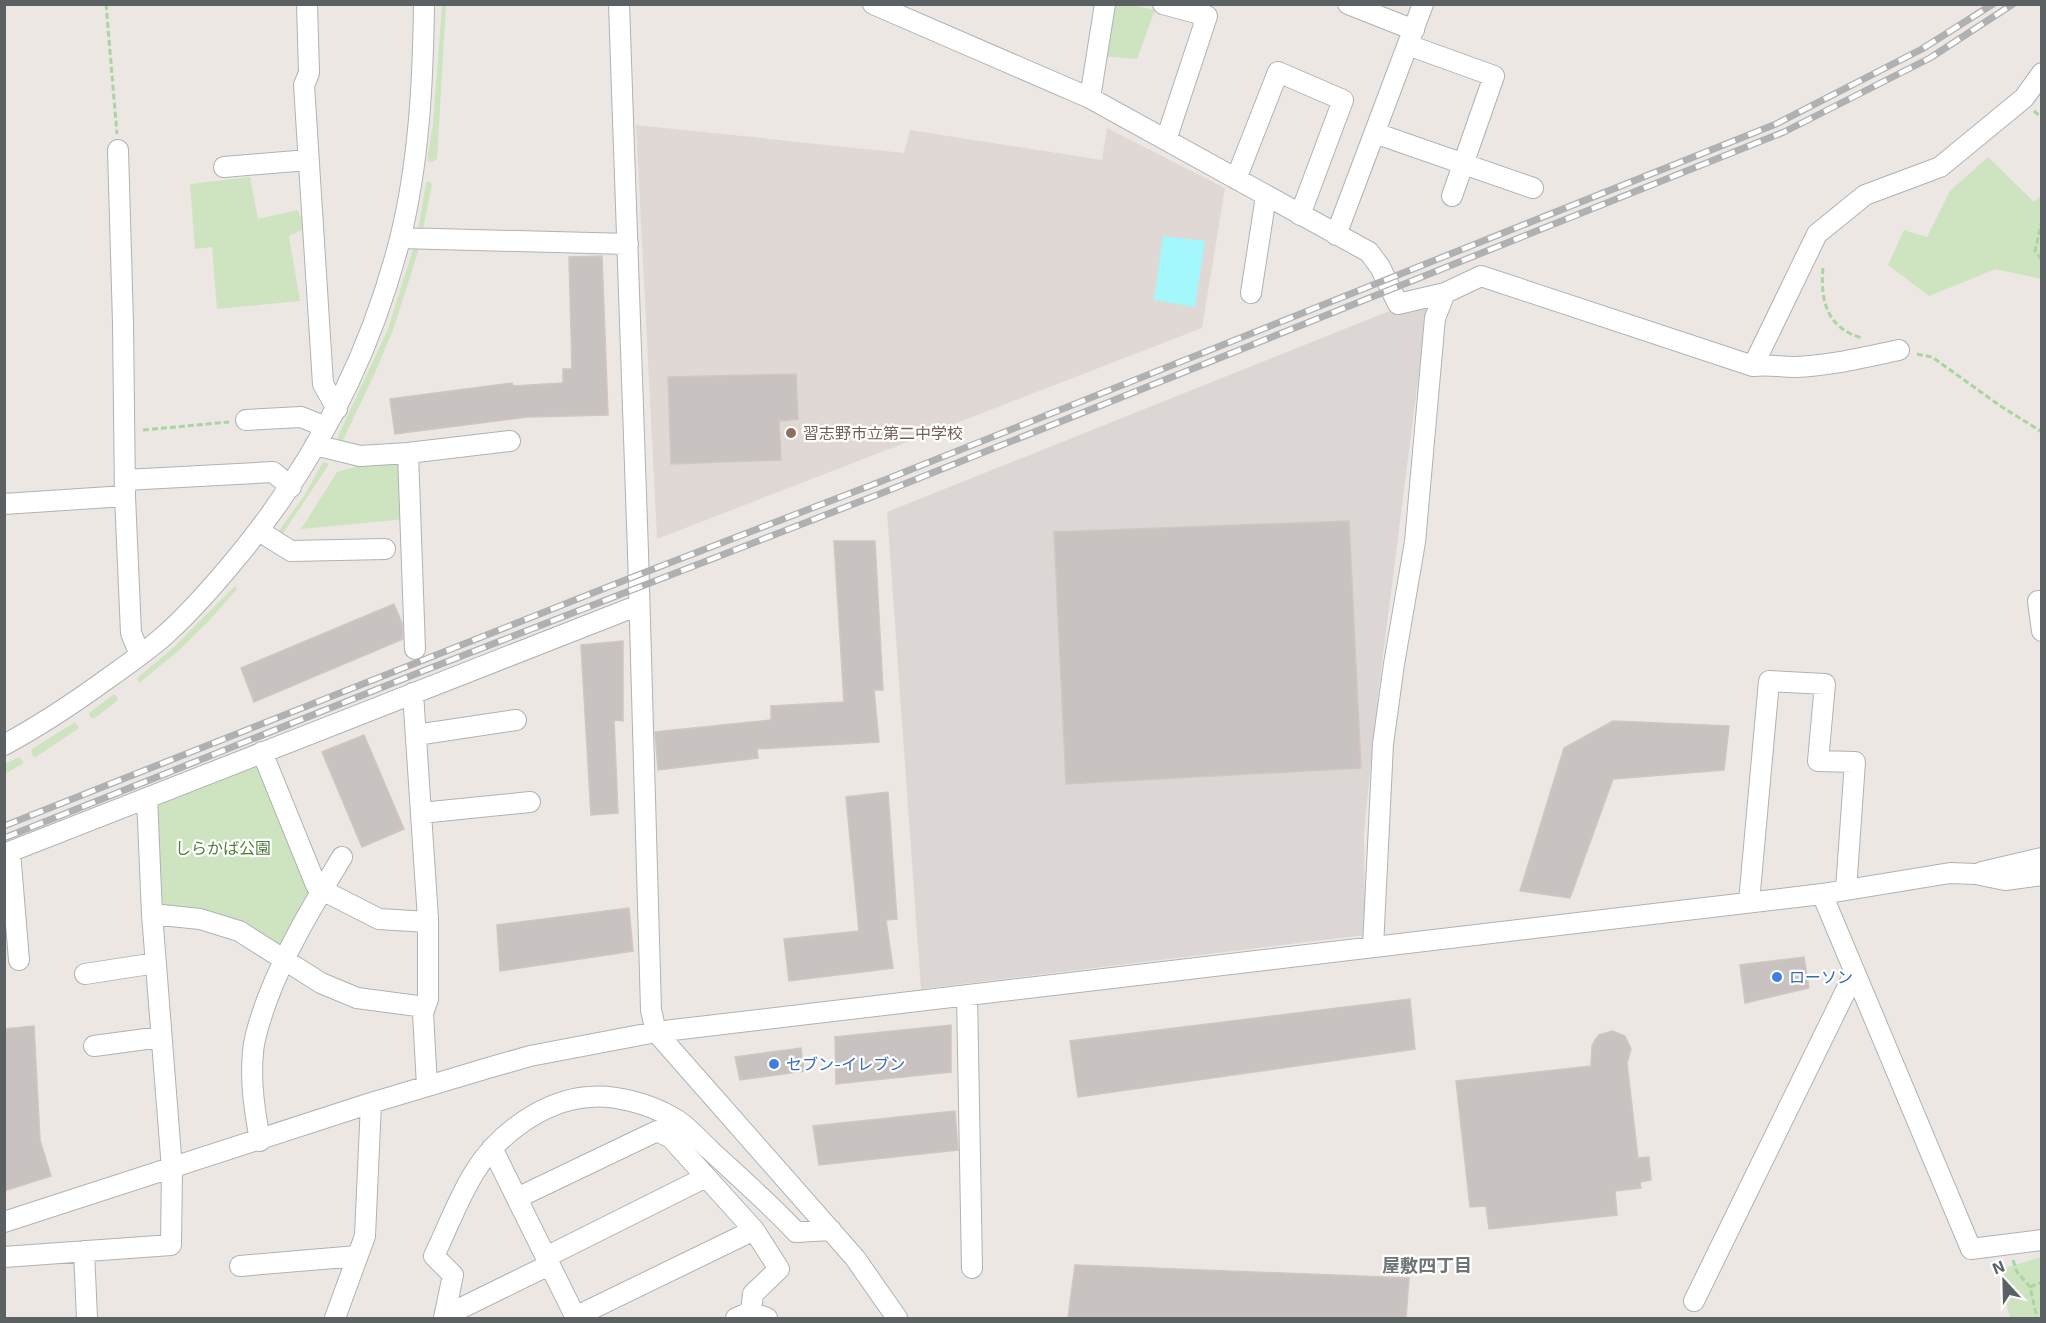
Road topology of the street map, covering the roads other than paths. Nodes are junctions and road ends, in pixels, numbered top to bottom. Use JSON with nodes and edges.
{"nodes":[{"id":1,"x":307,"y":4,"type":"edge"},
{"id":2,"x":424,"y":4,"type":"edge"},
{"id":3,"x":620,"y":4,"type":"edge"},
{"id":4,"x":873,"y":4,"type":"edge"},
{"id":5,"x":1105,"y":4,"type":"edge"},
{"id":6,"x":1163,"y":4,"type":"edge"},
{"id":7,"x":1348,"y":4,"type":"edge"},
{"id":8,"x":1423,"y":4,"type":"edge"},
{"id":9,"x":1208,"y":10,"type":"edge"},
{"id":10,"x":1411,"y":38,"type":"junction"},
{"id":11,"x":2042,"y":73,"type":"edge"},
{"id":12,"x":1090,"y":98,"type":"junction"},
{"id":13,"x":1375,"y":133,"type":"junction"},
{"id":14,"x":1166,"y":140,"type":"junction"},
{"id":15,"x":118,"y":150,"type":"road end"},
{"id":16,"x":308,"y":160,"type":"junction"},
{"id":17,"x":1463,"y":164,"type":"junction"},
{"id":18,"x":224,"y":167,"type":"dead end"},
{"id":19,"x":1236,"y":179,"type":"junction"},
{"id":20,"x":1533,"y":188,"type":"dead end"},
{"id":21,"x":1266,"y":196,"type":"junction"},
{"id":22,"x":1452,"y":196,"type":"dead end"},
{"id":23,"x":1300,"y":215,"type":"junction"},
{"id":24,"x":1336,"y":235,"type":"junction"},
{"id":25,"x":400,"y":238,"type":"junction"},
{"id":26,"x":628,"y":244,"type":"junction"},
{"id":27,"x":1251,"y":292,"type":"dead end"},
{"id":28,"x":1445,"y":293,"type":"junction"},
{"id":29,"x":1899,"y":350,"type":"road end"},
{"id":30,"x":1752,"y":366,"type":"junction"},
{"id":31,"x":337,"y":409,"type":"junction"},
{"id":32,"x":246,"y":420,"type":"road end"},
{"id":33,"x":326,"y":427,"type":"junction"},
{"id":34,"x":510,"y":441,"type":"dead end"},
{"id":35,"x":315,"y":445,"type":"junction"},
{"id":36,"x":408,"y":453,"type":"junction"},
{"id":37,"x":291,"y":487,"type":"junction"},
{"id":38,"x":125,"y":488,"type":"junction"},
{"id":39,"x":4,"y":504,"type":"edge"},
{"id":40,"x":259,"y":531,"type":"junction"},
{"id":41,"x":385,"y":549,"type":"dead end"},
{"id":42,"x":2042,"y":601,"type":"edge"},
{"id":43,"x":639,"y":605,"type":"junction"},
{"id":44,"x":2042,"y":631,"type":"edge"},
{"id":45,"x":415,"y":649,"type":"dead end"},
{"id":46,"x":140,"y":655,"type":"junction"},
{"id":47,"x":413,"y":693,"type":"junction"},
{"id":48,"x":516,"y":720,"type":"dead end"},
{"id":49,"x":416,"y":735,"type":"junction"},
{"id":50,"x":4,"y":745,"type":"edge"},
{"id":51,"x":262,"y":753,"type":"junction"},
{"id":52,"x":147,"y":798,"type":"junction"},
{"id":53,"x":530,"y":802,"type":"dead end"},
{"id":54,"x":421,"y":813,"type":"junction"},
{"id":55,"x":7,"y":853,"type":"edge"},
{"id":56,"x":342,"y":857,"type":"dead end"},
{"id":57,"x":2042,"y":858,"type":"edge"},
{"id":58,"x":1976,"y":874,"type":"junction"},
{"id":59,"x":2042,"y":875,"type":"edge"},
{"id":60,"x":322,"y":890,"type":"junction"},
{"id":61,"x":1846,"y":890,"type":"junction"},
{"id":62,"x":1822,"y":894,"type":"junction"},
{"id":63,"x":1749,"y":902,"type":"junction"},
{"id":64,"x":152,"y":914,"type":"junction"},
{"id":65,"x":428,"y":922,"type":"junction"},
{"id":66,"x":1373,"y":947,"type":"junction"},
{"id":67,"x":19,"y":960,"type":"dead end"},
{"id":68,"x":284,"y":960,"type":"junction"},
{"id":69,"x":156,"y":963,"type":"junction"},
{"id":70,"x":85,"y":974,"type":"dead end"},
{"id":71,"x":1854,"y":974,"type":"junction"},
{"id":72,"x":967,"y":995,"type":"junction"},
{"id":73,"x":425,"y":1007,"type":"junction"},
{"id":74,"x":656,"y":1032,"type":"junction"},
{"id":75,"x":161,"y":1037,"type":"junction"},
{"id":76,"x":94,"y":1046,"type":"dead end"},
{"id":77,"x":427,"y":1086,"type":"junction"},
{"id":78,"x":371,"y":1103,"type":"junction"},
{"id":79,"x":260,"y":1141,"type":"junction"},
{"id":80,"x":492,"y":1148,"type":"junction"},
{"id":81,"x":172,"y":1169,"type":"junction"},
{"id":82,"x":706,"y":1177,"type":"junction"},
{"id":83,"x":517,"y":1198,"type":"junction"},
{"id":84,"x":4,"y":1222,"type":"edge"},
{"id":85,"x":754,"y":1230,"type":"junction"},
{"id":86,"x":831,"y":1230,"type":"junction"},
{"id":87,"x":2042,"y":1240,"type":"edge"},
{"id":88,"x":84,"y":1251,"type":"junction"},
{"id":89,"x":357,"y":1256,"type":"junction"},
{"id":90,"x":4,"y":1257,"type":"edge"},
{"id":91,"x":547,"y":1261,"type":"junction"},
{"id":92,"x":240,"y":1266,"type":"dead end"},
{"id":93,"x":972,"y":1268,"type":"dead end"},
{"id":94,"x":1694,"y":1301,"type":"dead end"},
{"id":95,"x":752,"y":1316,"type":"edge"},
{"id":96,"x":444,"y":1317,"type":"edge"},
{"id":97,"x":87,"y":1318,"type":"edge"},
{"id":98,"x":334,"y":1318,"type":"edge"},
{"id":99,"x":575,"y":1318,"type":"edge"},
{"id":100,"x":897,"y":1318,"type":"edge"}],
"edges":[{"from":1,"to":16,"type":"street"},
{"from":2,"to":25,"type":"street"},
{"from":3,"to":26,"type":"street"},
{"from":4,"to":12,"type":"street"},
{"from":5,"to":12,"type":"street"},
{"from":6,"to":9,"type":"street"},
{"from":7,"to":10,"type":"street"},
{"from":8,"to":10,"type":"street"},
{"from":9,"to":14,"type":"street"},
{"from":10,"to":13,"type":"street"},
{"from":10,"to":17,"type":"street"},
{"from":11,"to":30,"type":"street"},
{"from":12,"to":14,"type":"street"},
{"from":13,"to":17,"type":"street"},
{"from":13,"to":24,"type":"street"},
{"from":14,"to":19,"type":"street"},
{"from":15,"to":38,"type":"street"},
{"from":16,"to":18,"type":"street"},
{"from":16,"to":31,"type":"street"},
{"from":17,"to":20,"type":"street"},
{"from":17,"to":22,"type":"street"},
{"from":19,"to":21,"type":"street"},
{"from":19,"to":23,"type":"street"},
{"from":21,"to":23,"type":"street"},
{"from":21,"to":27,"type":"street"},
{"from":23,"to":24,"type":"street"},
{"from":24,"to":28,"type":"street"},
{"from":25,"to":26,"type":"street"},
{"from":25,"to":31,"type":"street"},
{"from":26,"to":43,"type":"street"},
{"from":28,"to":30,"type":"street"},
{"from":28,"to":66,"type":"street"},
{"from":29,"to":30,"type":"street"},
{"from":31,"to":33,"type":"street"},
{"from":32,"to":33,"type":"street"},
{"from":33,"to":35,"type":"street"},
{"from":34,"to":36,"type":"street"},
{"from":35,"to":36,"type":"street"},
{"from":35,"to":37,"type":"street"},
{"from":36,"to":45,"type":"street"},
{"from":37,"to":38,"type":"street"},
{"from":37,"to":40,"type":"street"},
{"from":38,"to":39,"type":"street"},
{"from":38,"to":46,"type":"street"},
{"from":40,"to":41,"type":"street"},
{"from":40,"to":46,"type":"street"},
{"from":42,"to":44,"type":"street"},
{"from":43,"to":47,"type":"street"},
{"from":43,"to":74,"type":"street"},
{"from":46,"to":50,"type":"street"},
{"from":47,"to":49,"type":"street"},
{"from":47,"to":51,"type":"street"},
{"from":48,"to":49,"type":"street"},
{"from":49,"to":54,"type":"street"},
{"from":51,"to":52,"type":"street"},
{"from":51,"to":60,"type":"street"},
{"from":52,"to":55,"type":"street"},
{"from":52,"to":64,"type":"street"},
{"from":53,"to":54,"type":"street"},
{"from":54,"to":65,"type":"street"},
{"from":55,"to":67,"type":"street"},
{"from":56,"to":60,"type":"street"},
{"from":57,"to":58,"type":"street"},
{"from":58,"to":59,"type":"street"},
{"from":58,"to":61,"type":"street"},
{"from":60,"to":65,"type":"street"},
{"from":60,"to":68,"type":"street"},
{"from":61,"to":62,"type":"street"},
{"from":61,"to":63,"type":"street"},
{"from":62,"to":63,"type":"street"},
{"from":62,"to":71,"type":"street"},
{"from":63,"to":66,"type":"street"},
{"from":64,"to":68,"type":"street"},
{"from":64,"to":69,"type":"street"},
{"from":65,"to":73,"type":"street"},
{"from":66,"to":72,"type":"street"},
{"from":68,"to":73,"type":"street"},
{"from":68,"to":79,"type":"street"},
{"from":69,"to":70,"type":"street"},
{"from":69,"to":75,"type":"street"},
{"from":71,"to":87,"type":"street"},
{"from":71,"to":94,"type":"street"},
{"from":72,"to":74,"type":"street"},
{"from":72,"to":93,"type":"street"},
{"from":73,"to":77,"type":"street"},
{"from":74,"to":77,"type":"street"},
{"from":74,"to":86,"type":"street"},
{"from":75,"to":76,"type":"street"},
{"from":75,"to":81,"type":"street"},
{"from":77,"to":78,"type":"street"},
{"from":78,"to":79,"type":"street"},
{"from":78,"to":89,"type":"street"},
{"from":79,"to":81,"type":"street"},
{"from":80,"to":83,"type":"street"},
{"from":80,"to":86,"type":"street"},
{"from":80,"to":96,"type":"street"},
{"from":81,"to":84,"type":"street"},
{"from":81,"to":88,"type":"street"},
{"from":82,"to":83,"type":"street"},
{"from":82,"to":85,"type":"street"},
{"from":82,"to":91,"type":"street"},
{"from":83,"to":91,"type":"street"},
{"from":85,"to":95,"type":"street"},
{"from":85,"to":99,"type":"street"},
{"from":86,"to":100,"type":"street"},
{"from":88,"to":90,"type":"street"},
{"from":88,"to":97,"type":"street"},
{"from":89,"to":92,"type":"street"},
{"from":89,"to":98,"type":"street"},
{"from":91,"to":96,"type":"street"},
{"from":91,"to":99,"type":"street"}]}
